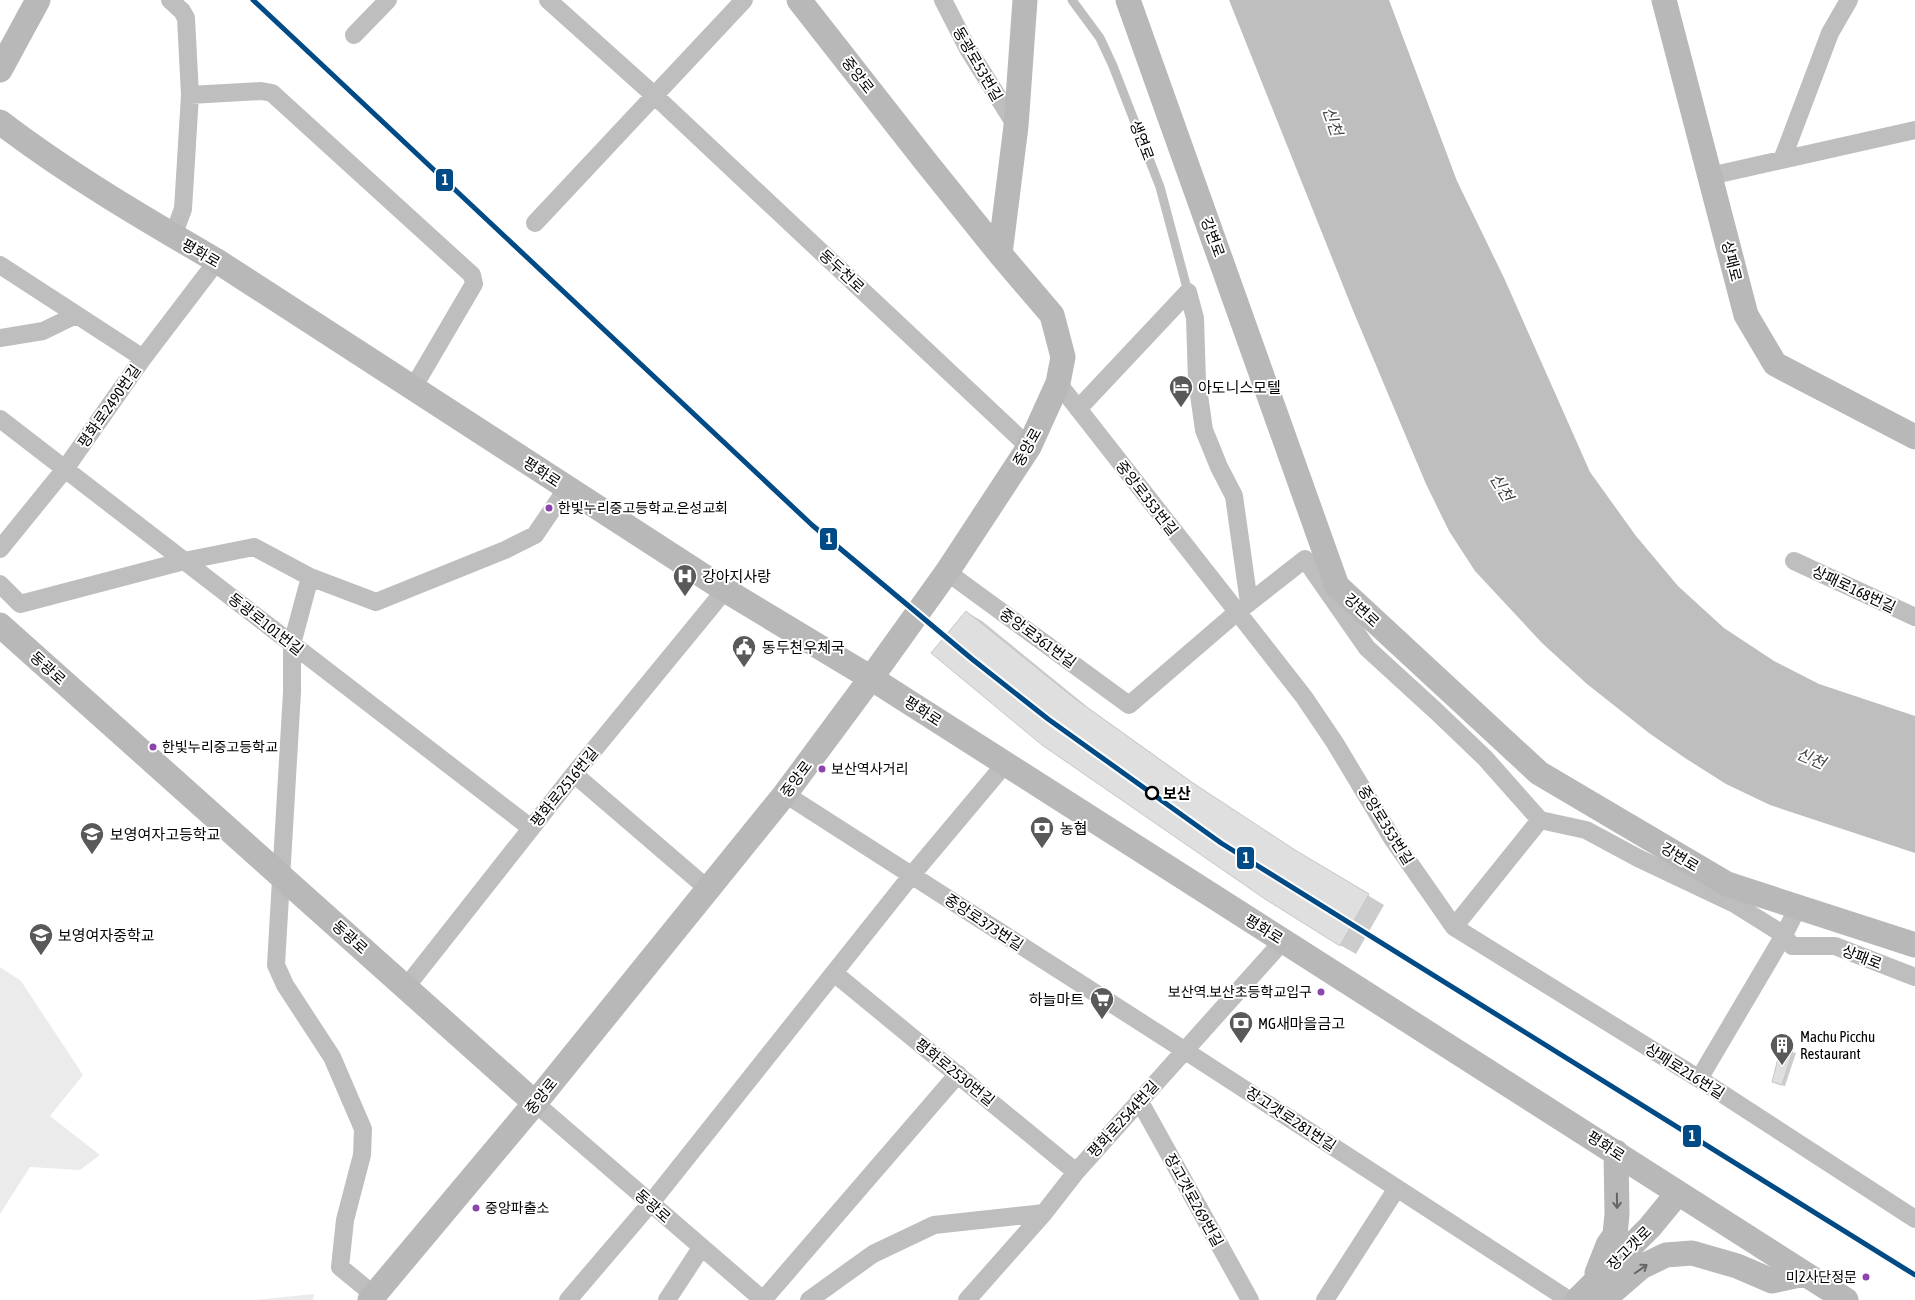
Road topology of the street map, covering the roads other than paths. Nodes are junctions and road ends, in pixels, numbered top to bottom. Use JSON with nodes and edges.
{"nodes":[{"id":1,"x":38,"y":0,"type":"edge"},
{"id":2,"x":170,"y":0,"type":"edge"},
{"id":3,"x":388,"y":0,"type":"edge"},
{"id":4,"x":548,"y":0,"type":"edge"},
{"id":5,"x":744,"y":0,"type":"edge"},
{"id":6,"x":799,"y":0,"type":"edge"},
{"id":7,"x":943,"y":0,"type":"edge"},
{"id":8,"x":1025,"y":0,"type":"edge"},
{"id":9,"x":1072,"y":0,"type":"edge"},
{"id":10,"x":1128,"y":0,"type":"edge"},
{"id":11,"x":1664,"y":0,"type":"edge"},
{"id":12,"x":1849,"y":0,"type":"edge"},
{"id":13,"x":354,"y":35,"type":"dead end"},
{"id":14,"x":0,"y":70,"type":"edge"},
{"id":15,"x":190,"y":95,"type":"junction"},
{"id":16,"x":655,"y":96,"type":"junction"},
{"id":17,"x":0,"y":122,"type":"edge"},
{"id":18,"x":1016,"y":126,"type":"junction"},
{"id":19,"x":1915,"y":130,"type":"edge"},
{"id":20,"x":1782,"y":160,"type":"junction"},
{"id":21,"x":1710,"y":176,"type":"junction"},
{"id":22,"x":535,"y":223,"type":"dead end"},
{"id":23,"x":173,"y":236,"type":"junction"},
{"id":24,"x":1000,"y":254,"type":"junction"},
{"id":25,"x":217,"y":261,"type":"junction"},
{"id":26,"x":0,"y":265,"type":"edge"},
{"id":27,"x":1188,"y":292,"type":"junction"},
{"id":28,"x":76,"y":314,"type":"junction"},
{"id":29,"x":0,"y":338,"type":"edge"},
{"id":30,"x":143,"y":358,"type":"junction"},
{"id":31,"x":1058,"y":383,"type":"junction"},
{"id":32,"x":413,"y":388,"type":"junction"},
{"id":33,"x":1078,"y":409,"type":"junction"},
{"id":34,"x":0,"y":420,"type":"edge"},
{"id":35,"x":1915,"y":437,"type":"edge"},
{"id":36,"x":1029,"y":447,"type":"junction"},
{"id":37,"x":65,"y":469,"type":"junction"},
{"id":38,"x":568,"y":488,"type":"junction"},
{"id":39,"x":0,"y":550,"type":"edge"},
{"id":40,"x":184,"y":561,"type":"junction"},
{"id":41,"x":1794,"y":561,"type":"dead end"},
{"id":42,"x":947,"y":572,"type":"junction"},
{"id":43,"x":310,"y":577,"type":"junction"},
{"id":44,"x":0,"y":584,"type":"edge"},
{"id":45,"x":725,"y":590,"type":"junction"},
{"id":46,"x":1242,"y":608,"type":"junction"},
{"id":47,"x":1915,"y":618,"type":"edge"},
{"id":48,"x":0,"y":625,"type":"edge"},
{"id":49,"x":292,"y":644,"type":"junction"},
{"id":50,"x":871,"y":678,"type":"junction"},
{"id":51,"x":1005,"y":764,"type":"junction"},
{"id":52,"x":574,"y":774,"type":"junction"},
{"id":53,"x":785,"y":794,"type":"junction"},
{"id":54,"x":1540,"y":820,"type":"junction"},
{"id":55,"x":531,"y":828,"type":"junction"},
{"id":56,"x":280,"y":875,"type":"junction"},
{"id":57,"x":911,"y":876,"type":"junction"},
{"id":58,"x":708,"y":889,"type":"junction"},
{"id":59,"x":1798,"y":907,"type":"junction"},
{"id":60,"x":1454,"y":927,"type":"junction"},
{"id":61,"x":1784,"y":935,"type":"junction"},
{"id":62,"x":1283,"y":940,"type":"junction"},
{"id":63,"x":1915,"y":945,"type":"edge"},
{"id":64,"x":834,"y":973,"type":"junction"},
{"id":65,"x":1915,"y":977,"type":"edge"},
{"id":66,"x":406,"y":987,"type":"junction"},
{"id":67,"x":1184,"y":1050,"type":"junction"},
{"id":68,"x":958,"y":1074,"type":"junction"},
{"id":69,"x":1699,"y":1079,"type":"junction"},
{"id":70,"x":1139,"y":1100,"type":"junction"},
{"id":71,"x":535,"y":1103,"type":"junction"},
{"id":72,"x":1616,"y":1152,"type":"junction"},
{"id":73,"x":1076,"y":1172,"type":"junction"},
{"id":74,"x":1397,"y":1188,"type":"junction"},
{"id":75,"x":1678,"y":1194,"type":"junction"},
{"id":76,"x":650,"y":1204,"type":"junction"},
{"id":77,"x":1044,"y":1213,"type":"junction"},
{"id":78,"x":1915,"y":1219,"type":"edge"},
{"id":79,"x":701,"y":1248,"type":"junction"},
{"id":80,"x":1804,"y":1274,"type":"junction"},
{"id":81,"x":1591,"y":1295,"type":"edge"},
{"id":82,"x":372,"y":1298,"type":"edge"},
{"id":83,"x":568,"y":1300,"type":"edge"},
{"id":84,"x":667,"y":1300,"type":"edge"},
{"id":85,"x":763,"y":1300,"type":"edge"},
{"id":86,"x":809,"y":1300,"type":"edge"},
{"id":87,"x":967,"y":1300,"type":"edge"},
{"id":88,"x":1250,"y":1300,"type":"edge"},
{"id":89,"x":1325,"y":1300,"type":"edge"},
{"id":90,"x":1569,"y":1300,"type":"edge"},
{"id":91,"x":1846,"y":1300,"type":"edge"}],
"edges":[{"from":1,"to":14,"type":"main road"},
{"from":2,"to":15,"type":"street"},
{"from":3,"to":13,"type":"street"},
{"from":4,"to":16,"type":"street","name":"동두천로"},
{"from":5,"to":16,"type":"street"},
{"from":6,"to":24,"type":"main road","name":"중앙로"},
{"from":7,"to":18,"type":"street","name":"동광로53번길"},
{"from":8,"to":18,"type":"main road"},
{"from":9,"to":27,"type":"lane","name":"생연로"},
{"from":10,"to":59,"type":"main road","name":"강변로"},
{"from":11,"to":21,"type":"main road","name":"상패로"},
{"from":12,"to":20,"type":"street"},
{"from":15,"to":23,"type":"street"},
{"from":15,"to":32,"type":"street"},
{"from":16,"to":22,"type":"street"},
{"from":16,"to":36,"type":"street","name":"동두천로"},
{"from":17,"to":23,"type":"main road","name":"평화로"},
{"from":18,"to":24,"type":"main road"},
{"from":19,"to":20,"type":"street"},
{"from":20,"to":21,"type":"street"},
{"from":21,"to":35,"type":"main road","name":"상패로"},
{"from":23,"to":25,"type":"main road","name":"평화로"},
{"from":24,"to":31,"type":"main road","name":"중앙로"},
{"from":25,"to":30,"type":"street","name":"평화로2490번길"},
{"from":25,"to":32,"type":"main road","name":"평화로"},
{"from":26,"to":28,"type":"street"},
{"from":27,"to":33,"type":"street"},
{"from":27,"to":46,"type":"street"},
{"from":28,"to":29,"type":"street"},
{"from":28,"to":30,"type":"street"},
{"from":30,"to":37,"type":"street","name":"평화로2490번길"},
{"from":31,"to":33,"type":"street","name":"중앙로353번길"},
{"from":31,"to":36,"type":"main road","name":"중앙로"},
{"from":32,"to":38,"type":"main road","name":"평화로"},
{"from":33,"to":46,"type":"street","name":"중앙로353번길"},
{"from":34,"to":37,"type":"street","name":"동광로101번길"},
{"from":36,"to":42,"type":"main road","name":"중앙로"},
{"from":37,"to":39,"type":"street","name":"평화로2490번길"},
{"from":37,"to":40,"type":"street","name":"동광로101번길"},
{"from":38,"to":43,"type":"street"},
{"from":38,"to":45,"type":"main road","name":"평화로"},
{"from":40,"to":43,"type":"street"},
{"from":40,"to":44,"type":"street"},
{"from":40,"to":49,"type":"street","name":"동광로101번길"},
{"from":41,"to":47,"type":"street","name":"상패로168번길"},
{"from":42,"to":46,"type":"street","name":"중앙로361번길"},
{"from":42,"to":50,"type":"main road","name":"중앙로"},
{"from":43,"to":49,"type":"street"},
{"from":45,"to":50,"type":"main road","name":"평화로"},
{"from":45,"to":52,"type":"street","name":"평화로2516번길"},
{"from":46,"to":54,"type":"street"},
{"from":46,"to":60,"type":"street","name":"중앙로353번길"},
{"from":48,"to":56,"type":"main road","name":"동광로"},
{"from":49,"to":55,"type":"street","name":"동광로101번길"},
{"from":49,"to":56,"type":"street"},
{"from":50,"to":51,"type":"main road","name":"평화로"},
{"from":50,"to":53,"type":"main road","name":"중앙로"},
{"from":51,"to":57,"type":"street"},
{"from":51,"to":62,"type":"main road","name":"평화로"},
{"from":52,"to":55,"type":"street","name":"평화로2516번길"},
{"from":52,"to":58,"type":"street"},
{"from":53,"to":57,"type":"street","name":"중앙로373번길"},
{"from":53,"to":58,"type":"main road","name":"중앙로"},
{"from":54,"to":60,"type":"street"},
{"from":54,"to":61,"type":"street"},
{"from":55,"to":66,"type":"street","name":"평화로2516번길"},
{"from":56,"to":66,"type":"main road","name":"동광로"},
{"from":56,"to":82,"type":"street"},
{"from":57,"to":64,"type":"street"},
{"from":57,"to":67,"type":"street","name":"중앙로373번길"},
{"from":58,"to":71,"type":"main road","name":"중앙로"},
{"from":59,"to":61,"type":"street"},
{"from":59,"to":63,"type":"main road","name":"강변로"},
{"from":60,"to":69,"type":"street","name":"상패로216번길"},
{"from":61,"to":65,"type":"street","name":"상패로"},
{"from":61,"to":69,"type":"street"},
{"from":62,"to":67,"type":"street","name":"평화로2544번길"},
{"from":62,"to":72,"type":"main road","name":"평화로"},
{"from":64,"to":68,"type":"street","name":"평화로2530번길"},
{"from":64,"to":76,"type":"street"},
{"from":66,"to":71,"type":"main road","name":"동광로"},
{"from":67,"to":70,"type":"street","name":"평화로2544번길"},
{"from":67,"to":74,"type":"street","name":"장고갯로281번길"},
{"from":68,"to":73,"type":"street","name":"평화로2530번길"},
{"from":68,"to":85,"type":"street","name":"동광로"},
{"from":69,"to":78,"type":"street","name":"상패로216번길"},
{"from":70,"to":73,"type":"street","name":"평화로2544번길"},
{"from":70,"to":88,"type":"street","name":"장고갯로269번길"},
{"from":71,"to":76,"type":"street","name":"동광로"},
{"from":71,"to":82,"type":"main road","name":"중앙로"},
{"from":72,"to":75,"type":"main road","name":"평화로"},
{"from":72,"to":81,"type":"main road","one_way":true},
{"from":73,"to":77,"type":"street","name":"평화로2544번길"},
{"from":74,"to":89,"type":"street"},
{"from":74,"to":90,"type":"street","name":"장고갯로281번길"},
{"from":75,"to":80,"type":"main road","name":"평화로"},
{"from":75,"to":81,"type":"main road","name":"장고갯로"},
{"from":76,"to":79,"type":"street","name":"동광로"},
{"from":76,"to":83,"type":"street"},
{"from":77,"to":86,"type":"street"},
{"from":77,"to":87,"type":"street","name":"평화로2544번길"},
{"from":79,"to":84,"type":"street"},
{"from":79,"to":85,"type":"street","name":"동광로"},
{"from":81,"to":80,"type":"main road","one_way":true},
{"from":80,"to":91,"type":"main road","name":"평화로"}]}
